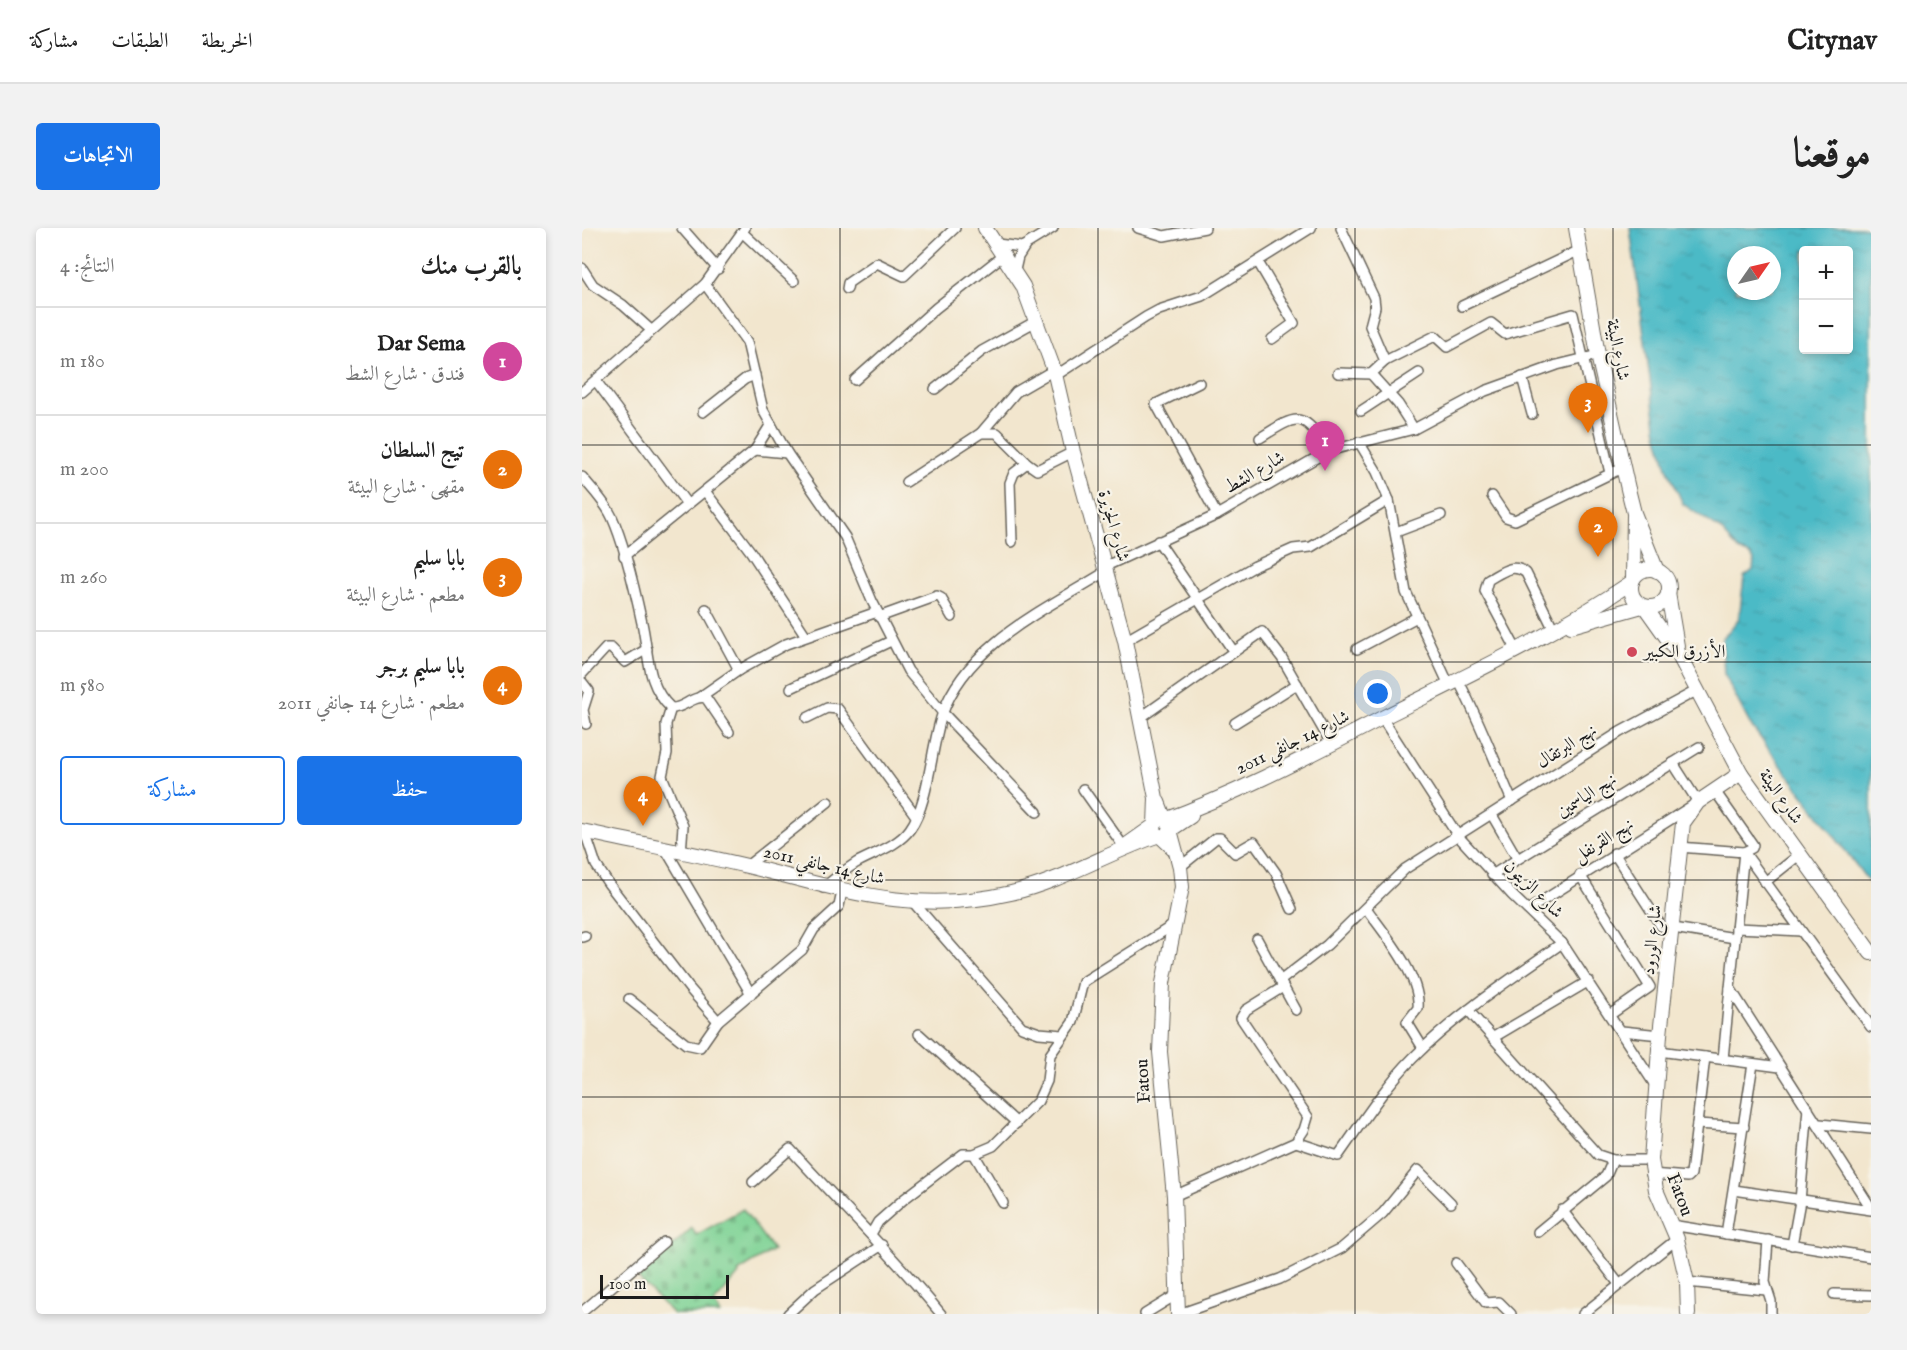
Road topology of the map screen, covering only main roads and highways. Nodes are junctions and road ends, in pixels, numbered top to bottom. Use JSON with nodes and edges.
{"nodes":[{"id":1,"x":985,"y":228,"type":"edge"},
{"id":2,"x":1576,"y":228,"type":"edge"},
{"id":3,"x":1634,"y":513,"type":"junction"},
{"id":4,"x":1657,"y":571,"type":"junction"},
{"id":5,"x":1633,"y":580,"type":"junction"},
{"id":6,"x":1668,"y":593,"type":"junction"},
{"id":7,"x":1644,"y":606,"type":"junction"},
{"id":8,"x":1554,"y":630,"type":"junction"},
{"id":9,"x":1677,"y":652,"type":"junction"},
{"id":10,"x":1741,"y":773,"type":"junction"},
{"id":11,"x":1162,"y":828,"type":"junction"},
{"id":12,"x":584,"y":832,"type":"edge"},
{"id":13,"x":1871,"y":953,"type":"edge"},
{"id":14,"x":1657,"y":1088,"type":"joint"},
{"id":15,"x":1178,"y":1314,"type":"edge"},
{"id":16,"x":1688,"y":1314,"type":"edge"}],
"edges":[{"from":1,"to":11,"type":"main road","name":"شارع الجزيرة"},
{"from":2,"to":3,"type":"main road","name":"شارع البيئة"},
{"from":3,"to":4,"type":"main road","name":"شارع البيئة"},
{"from":3,"to":5,"type":"main road","name":"شارع البيئة"},
{"from":4,"to":5,"type":"main road"},
{"from":4,"to":6,"type":"main road"},
{"from":5,"to":7,"type":"main road"},
{"from":5,"to":8,"type":"main road","name":"شارع 14 جانفي 2011"},
{"from":6,"to":7,"type":"main road"},
{"from":6,"to":9,"type":"main road","name":"شارع البيئة"},
{"from":7,"to":8,"type":"main road","name":"شارع 14 جانفي 2011"},
{"from":7,"to":9,"type":"main road","name":"شارع البيئة"},
{"from":8,"to":11,"type":"main road","name":"شارع 14 جانفي 2011"},
{"from":9,"to":10,"type":"main road","name":"شارع البيئة"},
{"from":10,"to":13,"type":"main road","name":"شارع البيئة"},
{"from":10,"to":14,"type":"main road","name":"شارع الورود"},
{"from":11,"to":12,"type":"main road","name":"شارع 14 جانفي 2011"},
{"from":11,"to":15,"type":"main road","name":"Fatou"},
{"from":14,"to":16,"type":"main road","name":"Fatou"}]}
